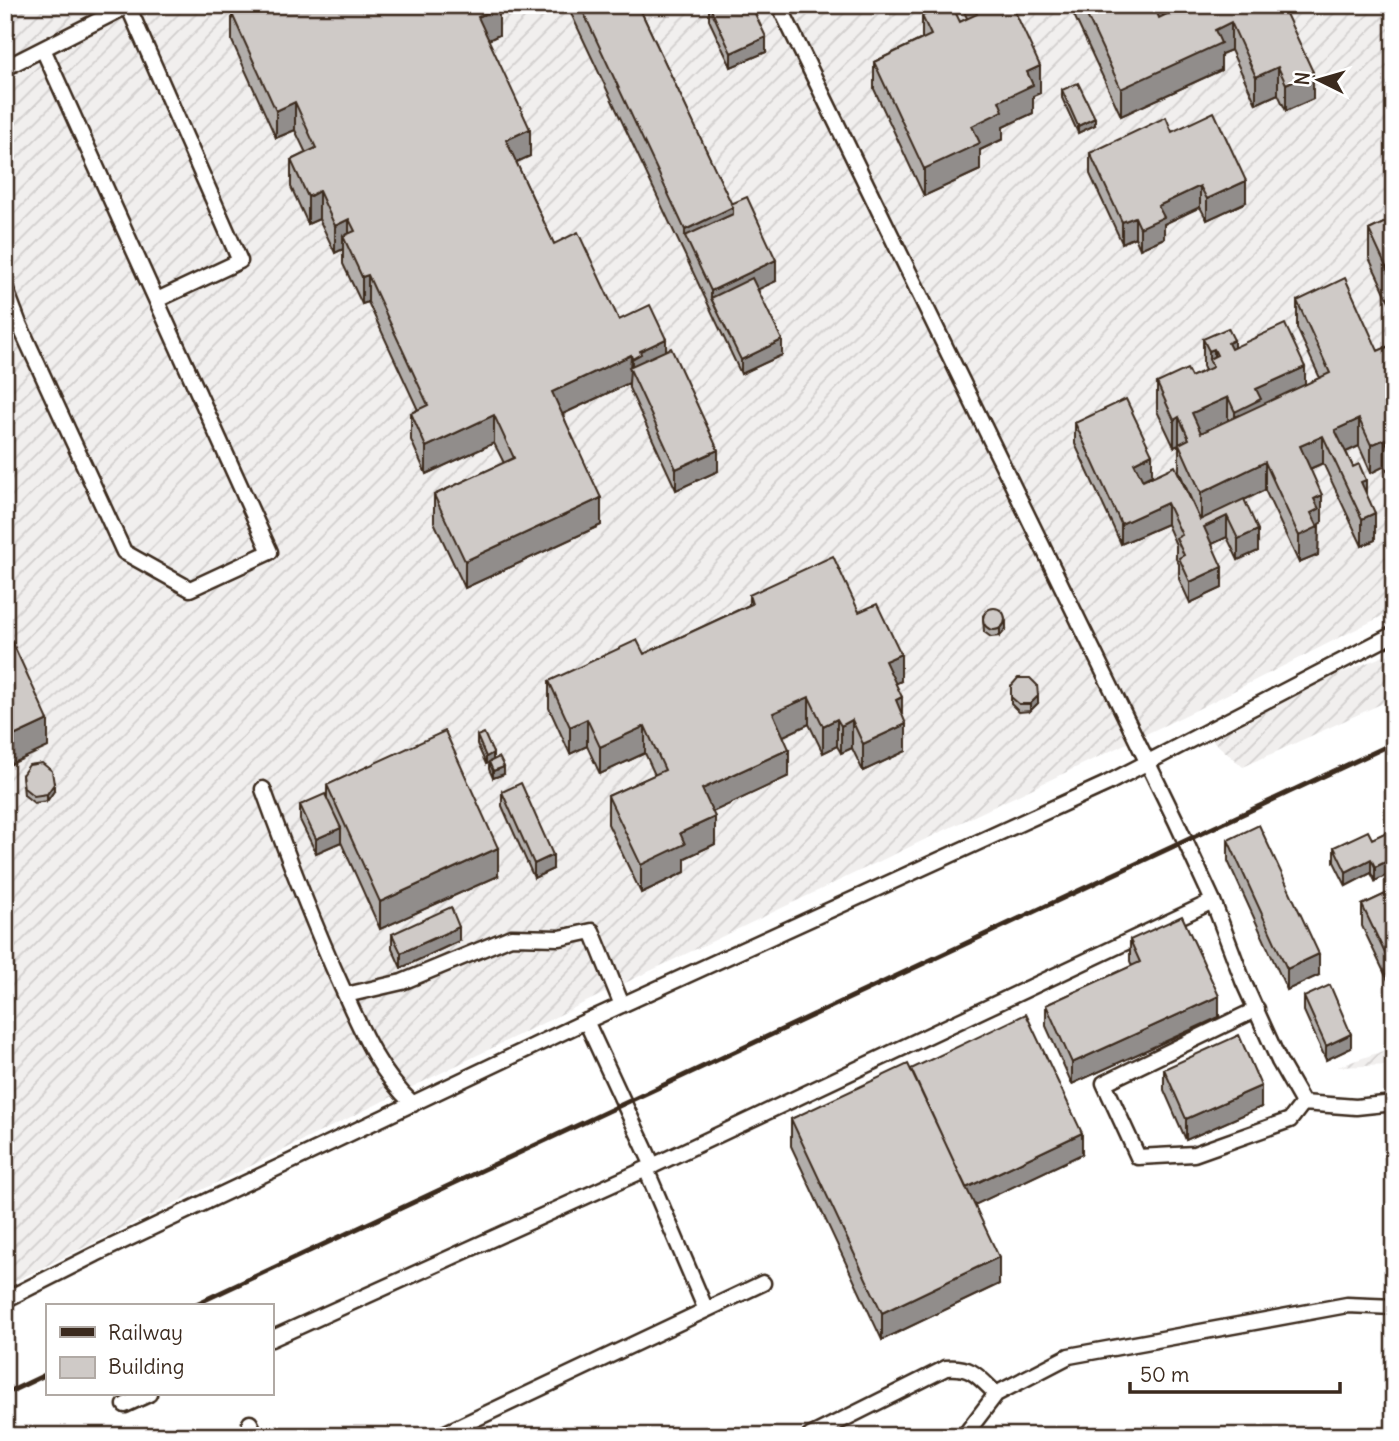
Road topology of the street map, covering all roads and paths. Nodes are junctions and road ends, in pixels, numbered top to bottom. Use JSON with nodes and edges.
{"nodes":[{"id":1,"x":779,"y":5,"type":"edge"},
{"id":2,"x":128,"y":6,"type":"edge"},
{"id":3,"x":43,"y":49,"type":"junction"},
{"id":4,"x":5,"y":68,"type":"edge"},
{"id":5,"x":5,"y":287,"type":"edge"},
{"id":6,"x":157,"y":300,"type":"junction"},
{"id":7,"x":1394,"y":634,"type":"edge"},
{"id":8,"x":1148,"y":762,"type":"junction"},
{"id":9,"x":263,"y":789,"type":"dead end"},
{"id":10,"x":1213,"y":901,"type":"junction"},
{"id":11,"x":346,"y":995,"type":"junction"},
{"id":12,"x":622,"y":1005,"type":"junction"},
{"id":13,"x":1257,"y":1009,"type":"junction"},
{"id":14,"x":586,"y":1021,"type":"junction"},
{"id":15,"x":1303,"y":1103,"type":"junction"},
{"id":16,"x":1394,"y":1103,"type":"edge"},
{"id":17,"x":413,"y":1104,"type":"junction"},
{"id":18,"x":649,"y":1168,"type":"junction"},
{"id":19,"x":763,"y":1283,"type":"dead end"},
{"id":20,"x":5,"y":1300,"type":"edge"},
{"id":21,"x":1394,"y":1307,"type":"edge"},
{"id":22,"x":706,"y":1310,"type":"junction"},
{"id":23,"x":273,"y":1338,"type":"edge"},
{"id":24,"x":996,"y":1394,"type":"junction"},
{"id":25,"x":145,"y":1396,"type":"edge"},
{"id":26,"x":125,"y":1405,"type":"dead end"},
{"id":27,"x":439,"y":1436,"type":"edge"},
{"id":28,"x":810,"y":1436,"type":"edge"},
{"id":29,"x":964,"y":1436,"type":"edge"}],
"edges":[{"from":1,"to":8,"type":"lane"},
{"from":2,"to":3,"type":"lane"},
{"from":2,"to":6,"type":"lane"},
{"from":3,"to":4,"type":"lane"},
{"from":3,"to":6,"type":"lane"},
{"from":5,"to":6,"type":"lane"},
{"from":7,"to":8,"type":"lane"},
{"from":8,"to":10,"type":"lane"},
{"from":8,"to":12,"type":"lane"},
{"from":9,"to":11,"type":"lane"},
{"from":10,"to":13,"type":"lane"},
{"from":10,"to":18,"type":"lane"},
{"from":11,"to":12,"type":"lane"},
{"from":11,"to":17,"type":"lane"},
{"from":12,"to":14,"type":"lane"},
{"from":13,"to":15,"type":"lane"},
{"from":13,"to":15,"type":"lane"},
{"from":14,"to":17,"type":"lane"},
{"from":14,"to":18,"type":"lane"},
{"from":15,"to":16,"type":"lane"},
{"from":17,"to":20,"type":"lane"},
{"from":18,"to":22,"type":"lane"},
{"from":18,"to":23,"type":"lane"},
{"from":19,"to":22,"type":"lane"},
{"from":21,"to":24,"type":"lane"},
{"from":22,"to":27,"type":"lane"},
{"from":24,"to":28,"type":"lane"},
{"from":24,"to":29,"type":"lane"},
{"from":25,"to":26,"type":"lane"}]}
